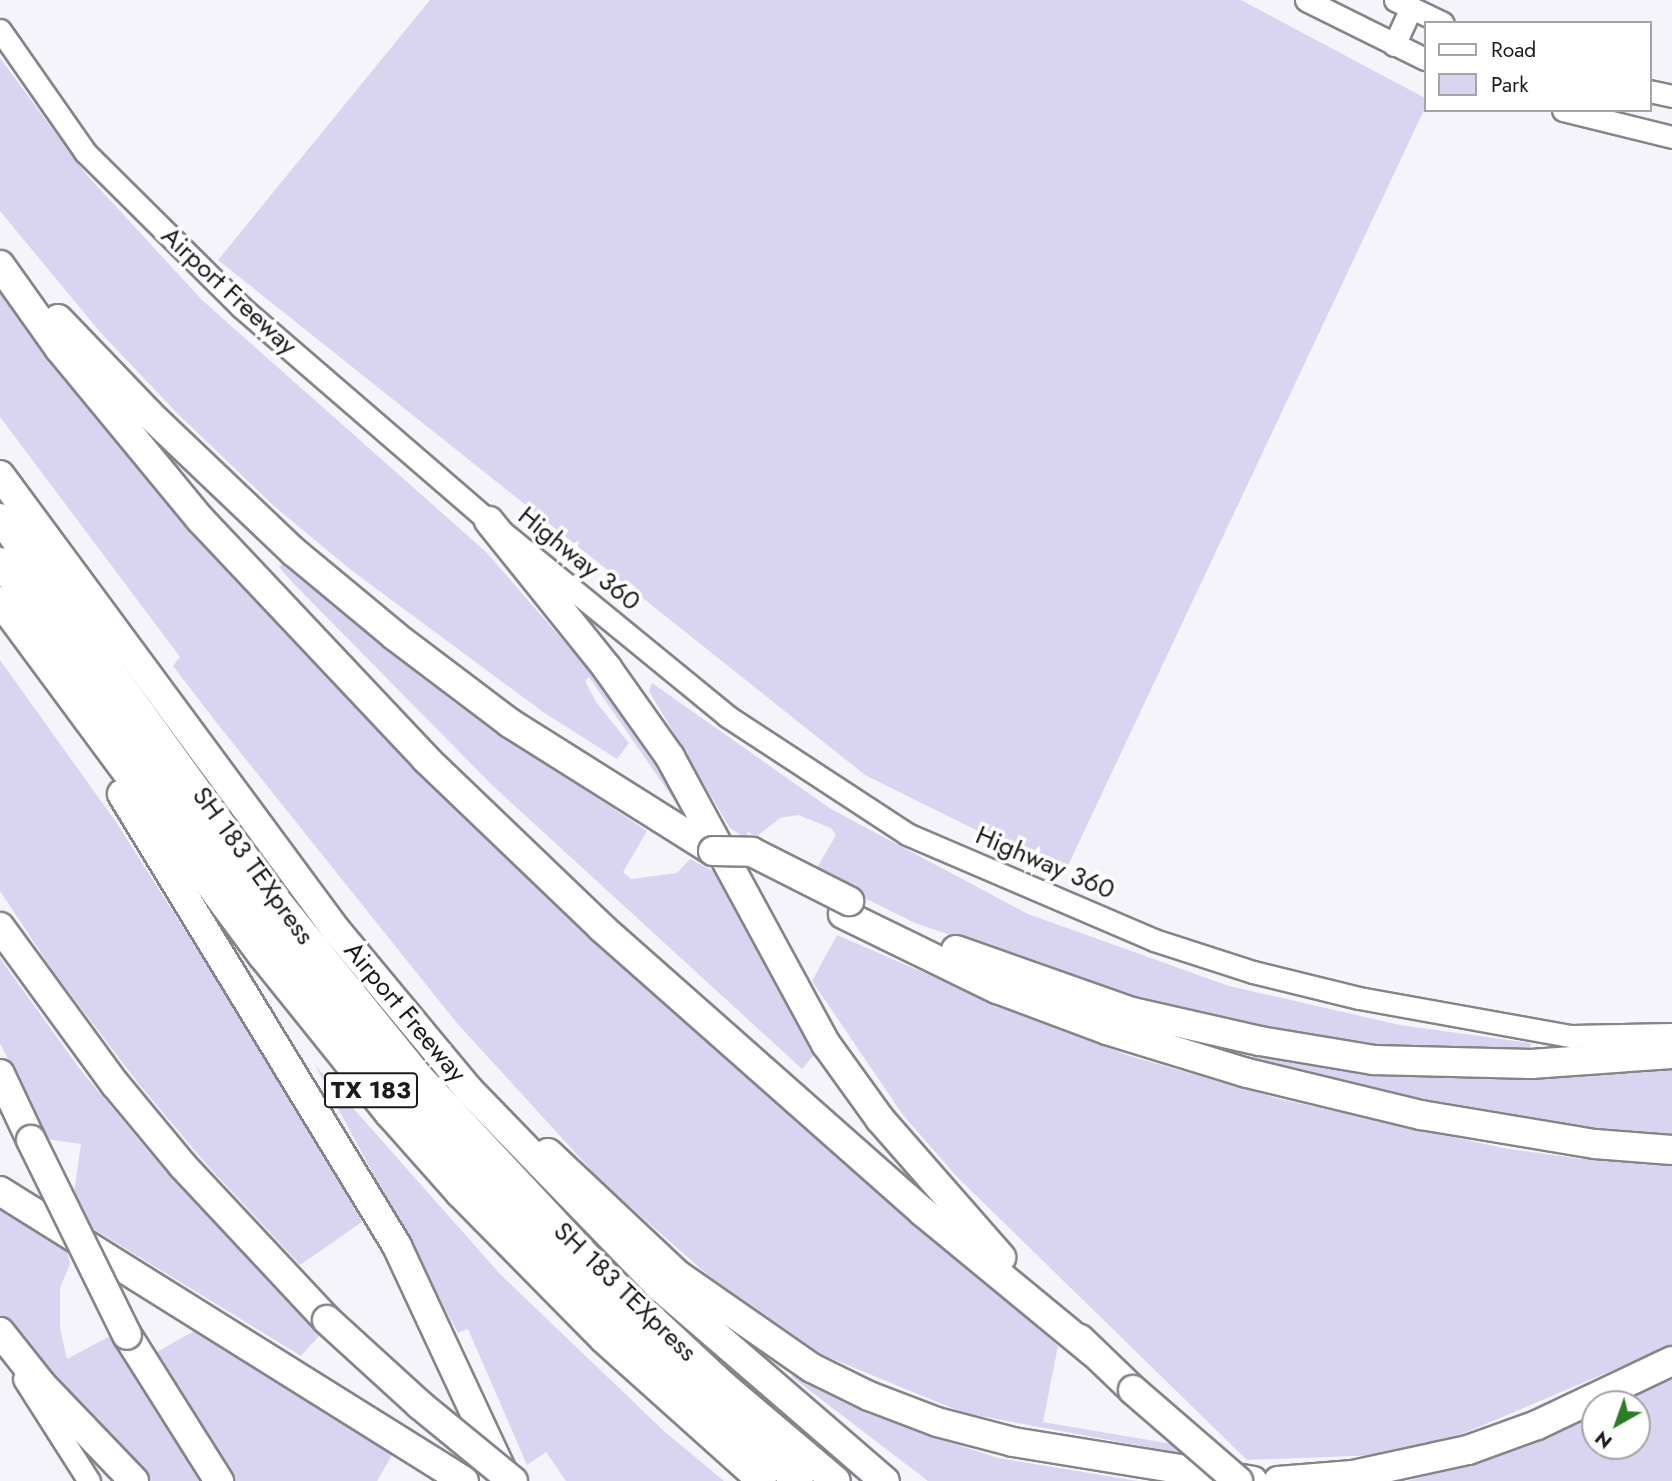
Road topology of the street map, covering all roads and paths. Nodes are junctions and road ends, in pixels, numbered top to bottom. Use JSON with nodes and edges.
{"nodes":[{"id":1,"x":1306,"y":0,"type":"edge"},
{"id":2,"x":1403,"y":4,"type":"edge"},
{"id":3,"x":1439,"y":21,"type":"edge"},
{"id":4,"x":0,"y":30,"type":"edge"},
{"id":5,"x":1394,"y":45,"type":"junction"},
{"id":6,"x":1424,"y":59,"type":"edge"},
{"id":7,"x":1651,"y":91,"type":"edge"},
{"id":8,"x":1672,"y":96,"type":"edge"},
{"id":9,"x":1571,"y":112,"type":"edge"},
{"id":10,"x":1672,"y":137,"type":"edge"},
{"id":11,"x":0,"y":253,"type":"edge"},
{"id":12,"x":0,"y":265,"type":"edge"},
{"id":13,"x":0,"y":475,"type":"edge"},
{"id":14,"x":0,"y":518,"type":"edge"},
{"id":15,"x":489,"y":521,"type":"junction"},
{"id":16,"x":0,"y":562,"type":"edge"},
{"id":17,"x":0,"y":601,"type":"edge"},
{"id":18,"x":36,"y":649,"type":"junction"},
{"id":19,"x":846,"y":907,"type":"junction"},
{"id":20,"x":0,"y":927,"type":"edge"},
{"id":21,"x":1672,"y":1034,"type":"edge"},
{"id":22,"x":1672,"y":1054,"type":"edge"},
{"id":23,"x":0,"y":1074,"type":"edge"},
{"id":24,"x":469,"y":1090,"type":"junction"},
{"id":25,"x":1672,"y":1150,"type":"edge"},
{"id":26,"x":0,"y":1191,"type":"edge"},
{"id":27,"x":0,"y":1332,"type":"edge"},
{"id":28,"x":0,"y":1338,"type":"edge"},
{"id":29,"x":1093,"y":1352,"type":"junction"},
{"id":30,"x":1672,"y":1361,"type":"edge"},
{"id":31,"x":89,"y":1481,"type":"edge"},
{"id":32,"x":134,"y":1481,"type":"edge"},
{"id":33,"x":219,"y":1481,"type":"edge"},
{"id":34,"x":464,"y":1481,"type":"edge"},
{"id":35,"x":506,"y":1481,"type":"edge"},
{"id":36,"x":513,"y":1481,"type":"edge"},
{"id":37,"x":762,"y":1481,"type":"edge"},
{"id":38,"x":799,"y":1481,"type":"edge"},
{"id":39,"x":836,"y":1481,"type":"edge"},
{"id":40,"x":885,"y":1481,"type":"edge"},
{"id":41,"x":1238,"y":1481,"type":"edge"},
{"id":42,"x":1253,"y":1481,"type":"edge"},
{"id":43,"x":1278,"y":1481,"type":"edge"}],
"edges":[{"from":1,"to":5,"type":"main road"},
{"from":2,"to":3,"type":"main road"},
{"from":2,"to":5,"type":"main road"},
{"from":4,"to":15,"type":"main road","name":"Airport Freeway"},
{"from":5,"to":6,"type":"main road"},
{"from":7,"to":8,"type":"main road"},
{"from":9,"to":10,"type":"main road"},
{"from":11,"to":19,"type":"highway"},
{"from":12,"to":29,"type":"highway"},
{"from":13,"to":24,"type":"highway","name":"Airport Freeway","number":"TX 183"},
{"from":14,"to":39,"type":"highway","name":"SH 183 TEXpress"},
{"from":15,"to":21,"type":"main road","name":"Highway 360"},
{"from":15,"to":29,"type":"highway"},
{"from":16,"to":38,"type":"highway","name":"SH 183 TEXpress"},
{"from":17,"to":18,"type":"highway","number":"TX 183"},
{"from":18,"to":35,"type":"highway"},
{"from":18,"to":37,"type":"highway","number":"TX 183"},
{"from":19,"to":22,"type":"highway"},
{"from":19,"to":25,"type":"highway"},
{"from":20,"to":36,"type":"highway","bridge":true},
{"from":23,"to":33,"type":"highway","bridge":true},
{"from":24,"to":40,"type":"highway","name":"Airport Freeway","number":"TX 183"},
{"from":24,"to":42,"type":"highway"},
{"from":26,"to":34,"type":"highway"},
{"from":27,"to":32,"type":"highway"},
{"from":28,"to":31,"type":"main road"},
{"from":29,"to":41,"type":"highway","bridge":true},
{"from":30,"to":43,"type":"highway"}]}
